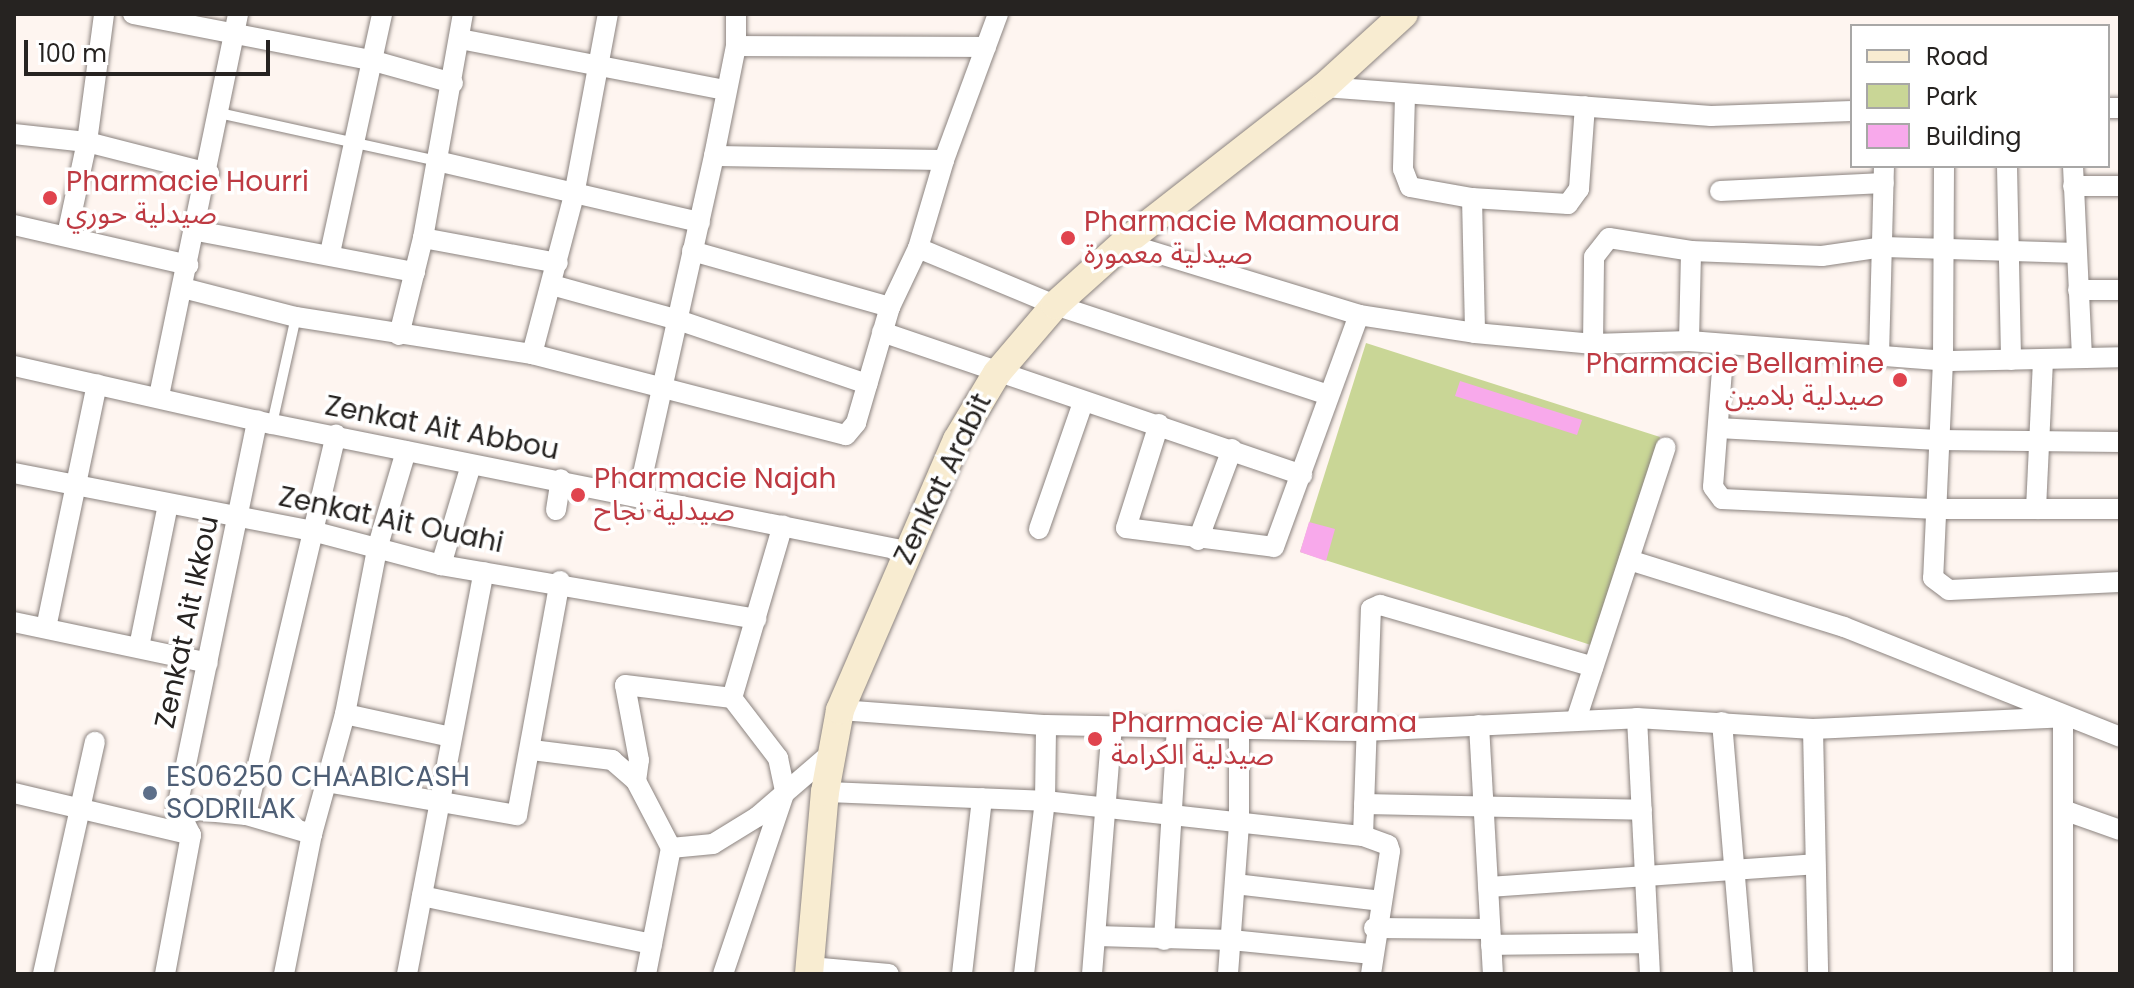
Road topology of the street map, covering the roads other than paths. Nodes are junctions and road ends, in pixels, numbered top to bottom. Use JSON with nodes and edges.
{"nodes":[{"id":1,"x":104,"y":14,"type":"edge"},
{"id":2,"x":133,"y":14,"type":"edge"},
{"id":3,"x":382,"y":14,"type":"edge"},
{"id":4,"x":463,"y":14,"type":"edge"},
{"id":5,"x":608,"y":14,"type":"edge"},
{"id":6,"x":736,"y":14,"type":"edge"},
{"id":7,"x":998,"y":14,"type":"edge"},
{"id":8,"x":1404,"y":14,"type":"edge"},
{"id":9,"x":236,"y":24,"type":"edge"},
{"id":10,"x":460,"y":39,"type":"junction"},
{"id":11,"x":736,"y":46,"type":"junction"},
{"id":12,"x":986,"y":47,"type":"junction"},
{"id":13,"x":374,"y":61,"type":"junction"},
{"id":14,"x":595,"y":66,"type":"junction"},
{"id":15,"x":453,"y":83,"type":"junction"},
{"id":16,"x":1324,"y":87,"type":"junction"},
{"id":17,"x":726,"y":90,"type":"junction"},
{"id":18,"x":1405,"y":96,"type":"junction"},
{"id":19,"x":1585,"y":106,"type":"junction"},
{"id":20,"x":1850,"y":111,"type":"edge"},
{"id":21,"x":219,"y":113,"type":"junction"},
{"id":22,"x":14,"y":134,"type":"edge"},
{"id":23,"x":87,"y":142,"type":"junction"},
{"id":24,"x":352,"y":145,"type":"junction"},
{"id":25,"x":714,"y":156,"type":"junction"},
{"id":26,"x":944,"y":160,"type":"junction"},
{"id":27,"x":437,"y":161,"type":"junction"},
{"id":28,"x":1944,"y":168,"type":"edge"},
{"id":29,"x":2007,"y":168,"type":"edge"},
{"id":30,"x":209,"y":173,"type":"junction"},
{"id":31,"x":1884,"y":175,"type":"edge"},
{"id":32,"x":2073,"y":176,"type":"edge"},
{"id":33,"x":2120,"y":186,"type":"edge"},
{"id":34,"x":1720,"y":191,"type":"dead end"},
{"id":35,"x":574,"y":195,"type":"junction"},
{"id":36,"x":1472,"y":198,"type":"junction"},
{"id":37,"x":700,"y":222,"type":"junction"},
{"id":38,"x":14,"y":225,"type":"edge"},
{"id":39,"x":197,"y":231,"type":"junction"},
{"id":40,"x":67,"y":235,"type":"junction"},
{"id":41,"x":423,"y":238,"type":"junction"},
{"id":42,"x":1124,"y":243,"type":"junction"},
{"id":43,"x":1944,"y":246,"type":"junction"},
{"id":44,"x":1884,"y":247,"type":"junction"},
{"id":45,"x":918,"y":248,"type":"junction"},
{"id":46,"x":2010,"y":250,"type":"junction"},
{"id":47,"x":692,"y":251,"type":"junction"},
{"id":48,"x":1691,"y":251,"type":"junction"},
{"id":49,"x":330,"y":253,"type":"junction"},
{"id":50,"x":2077,"y":253,"type":"junction"},
{"id":51,"x":558,"y":263,"type":"junction"},
{"id":52,"x":188,"y":265,"type":"junction"},
{"id":53,"x":415,"y":272,"type":"junction"},
{"id":54,"x":552,"y":285,"type":"junction"},
{"id":55,"x":183,"y":288,"type":"junction"},
{"id":56,"x":2078,"y":290,"type":"junction"},
{"id":57,"x":2120,"y":290,"type":"edge"},
{"id":58,"x":1055,"y":305,"type":"junction"},
{"id":59,"x":890,"y":307,"type":"junction"},
{"id":60,"x":1359,"y":315,"type":"junction"},
{"id":61,"x":296,"y":317,"type":"junction"},
{"id":62,"x":678,"y":320,"type":"junction"},
{"id":63,"x":882,"y":332,"type":"junction"},
{"id":64,"x":1475,"y":333,"type":"junction"},
{"id":65,"x":399,"y":335,"type":"junction"},
{"id":66,"x":1689,"y":341,"type":"junction"},
{"id":67,"x":1593,"y":344,"type":"junction"},
{"id":68,"x":1724,"y":344,"type":"junction"},
{"id":69,"x":532,"y":354,"type":"junction"},
{"id":70,"x":1879,"y":356,"type":"junction"},
{"id":71,"x":2120,"y":357,"type":"edge"},
{"id":72,"x":2082,"y":358,"type":"junction"},
{"id":73,"x":2043,"y":359,"type":"junction"},
{"id":74,"x":2011,"y":360,"type":"junction"},
{"id":75,"x":1943,"y":361,"type":"junction"},
{"id":76,"x":14,"y":366,"type":"edge"},
{"id":77,"x":997,"y":373,"type":"junction"},
{"id":78,"x":97,"y":384,"type":"junction"},
{"id":79,"x":867,"y":384,"type":"junction"},
{"id":80,"x":664,"y":387,"type":"junction"},
{"id":81,"x":1328,"y":395,"type":"junction"},
{"id":82,"x":159,"y":396,"type":"junction"},
{"id":83,"x":1083,"y":403,"type":"junction"},
{"id":84,"x":264,"y":422,"type":"junction"},
{"id":85,"x":1159,"y":424,"type":"junction"},
{"id":86,"x":1718,"y":428,"type":"junction"},
{"id":87,"x":336,"y":435,"type":"junction"},
{"id":88,"x":1938,"y":440,"type":"junction"},
{"id":89,"x":2042,"y":441,"type":"junction"},
{"id":90,"x":2120,"y":442,"type":"edge"},
{"id":91,"x":1666,"y":447,"type":"dead end"},
{"id":92,"x":1232,"y":449,"type":"junction"},
{"id":93,"x":406,"y":451,"type":"junction"},
{"id":94,"x":471,"y":465,"type":"junction"},
{"id":95,"x":14,"y":473,"type":"edge"},
{"id":96,"x":1302,"y":475,"type":"junction"},
{"id":97,"x":561,"y":479,"type":"junction"},
{"id":98,"x":79,"y":487,"type":"junction"},
{"id":99,"x":638,"y":496,"type":"junction"},
{"id":100,"x":168,"y":505,"type":"junction"},
{"id":101,"x":1937,"y":509,"type":"junction"},
{"id":102,"x":2036,"y":509,"type":"junction"},
{"id":103,"x":2120,"y":509,"type":"edge"},
{"id":104,"x":556,"y":510,"type":"dead end"},
{"id":105,"x":238,"y":516,"type":"junction"},
{"id":106,"x":783,"y":525,"type":"junction"},
{"id":107,"x":1039,"y":529,"type":"dead end"},
{"id":108,"x":312,"y":531,"type":"junction"},
{"id":109,"x":1198,"y":540,"type":"junction"},
{"id":110,"x":377,"y":549,"type":"junction"},
{"id":111,"x":906,"y":551,"type":"junction"},
{"id":112,"x":1629,"y":560,"type":"junction"},
{"id":113,"x":441,"y":565,"type":"junction"},
{"id":114,"x":484,"y":572,"type":"junction"},
{"id":115,"x":560,"y":581,"type":"junction"},
{"id":116,"x":2120,"y":582,"type":"edge"},
{"id":117,"x":756,"y":619,"type":"junction"},
{"id":118,"x":14,"y":622,"type":"edge"},
{"id":119,"x":46,"y":628,"type":"junction"},
{"id":120,"x":139,"y":647,"type":"junction"},
{"id":121,"x":208,"y":663,"type":"junction"},
{"id":122,"x":1593,"y":667,"type":"junction"},
{"id":123,"x":732,"y":698,"type":"junction"},
{"id":124,"x":840,"y":710,"type":"junction"},
{"id":125,"x":345,"y":714,"type":"junction"},
{"id":126,"x":2063,"y":717,"type":"junction"},
{"id":127,"x":1637,"y":718,"type":"junction"},
{"id":128,"x":1576,"y":720,"type":"junction"},
{"id":129,"x":1722,"y":722,"type":"junction"},
{"id":130,"x":1046,"y":725,"type":"junction"},
{"id":131,"x":1479,"y":725,"type":"junction"},
{"id":132,"x":1177,"y":726,"type":"junction"},
{"id":133,"x":1112,"y":727,"type":"junction"},
{"id":134,"x":1239,"y":728,"type":"junction"},
{"id":135,"x":1813,"y":729,"type":"junction"},
{"id":136,"x":1364,"y":731,"type":"junction"},
{"id":137,"x":451,"y":737,"type":"junction"},
{"id":138,"x":2120,"y":737,"type":"edge"},
{"id":139,"x":95,"y":742,"type":"dead end"},
{"id":140,"x":532,"y":750,"type":"junction"},
{"id":141,"x":830,"y":754,"type":"junction"},
{"id":142,"x":636,"y":781,"type":"junction"},
{"id":143,"x":327,"y":782,"type":"junction"},
{"id":144,"x":785,"y":791,"type":"junction"},
{"id":145,"x":825,"y":792,"type":"junction"},
{"id":146,"x":14,"y":793,"type":"edge"},
{"id":147,"x":982,"y":798,"type":"junction"},
{"id":148,"x":1045,"y":801,"type":"junction"},
{"id":149,"x":438,"y":803,"type":"junction"},
{"id":150,"x":1484,"y":803,"type":"junction"},
{"id":151,"x":1364,"y":804,"type":"junction"},
{"id":152,"x":78,"y":808,"type":"junction"},
{"id":153,"x":177,"y":808,"type":"junction"},
{"id":154,"x":1642,"y":810,"type":"junction"},
{"id":155,"x":1107,"y":811,"type":"junction"},
{"id":156,"x":2066,"y":811,"type":"junction"},
{"id":157,"x":246,"y":815,"type":"junction"},
{"id":158,"x":1172,"y":816,"type":"junction"},
{"id":159,"x":1239,"y":825,"type":"junction"},
{"id":160,"x":2120,"y":830,"type":"edge"},
{"id":161,"x":312,"y":834,"type":"junction"},
{"id":162,"x":191,"y":835,"type":"junction"},
{"id":163,"x":1363,"y":836,"type":"junction"},
{"id":164,"x":671,"y":848,"type":"junction"},
{"id":165,"x":1815,"y":864,"type":"junction"},
{"id":166,"x":1731,"y":872,"type":"junction"},
{"id":167,"x":1645,"y":874,"type":"junction"},
{"id":168,"x":1235,"y":884,"type":"junction"},
{"id":169,"x":1488,"y":887,"type":"junction"},
{"id":170,"x":422,"y":896,"type":"junction"},
{"id":171,"x":1382,"y":901,"type":"junction"},
{"id":172,"x":1374,"y":928,"type":"junction"},
{"id":173,"x":1097,"y":936,"type":"junction"},
{"id":174,"x":1490,"y":937,"type":"junction"},
{"id":175,"x":1164,"y":940,"type":"junction"},
{"id":176,"x":1231,"y":940,"type":"junction"},
{"id":177,"x":1648,"y":943,"type":"junction"},
{"id":178,"x":652,"y":944,"type":"junction"},
{"id":179,"x":1371,"y":964,"type":"edge"},
{"id":180,"x":810,"y":970,"type":"edge"},
{"id":181,"x":43,"y":974,"type":"edge"},
{"id":182,"x":165,"y":974,"type":"edge"},
{"id":183,"x":284,"y":974,"type":"edge"},
{"id":184,"x":407,"y":974,"type":"edge"},
{"id":185,"x":646,"y":974,"type":"edge"},
{"id":186,"x":723,"y":974,"type":"edge"},
{"id":187,"x":889,"y":974,"type":"edge"},
{"id":188,"x":962,"y":974,"type":"edge"},
{"id":189,"x":1024,"y":974,"type":"edge"},
{"id":190,"x":1092,"y":974,"type":"edge"},
{"id":191,"x":1228,"y":974,"type":"edge"},
{"id":192,"x":1493,"y":974,"type":"edge"},
{"id":193,"x":1650,"y":974,"type":"edge"},
{"id":194,"x":1743,"y":974,"type":"edge"},
{"id":195,"x":1818,"y":974,"type":"edge"},
{"id":196,"x":2063,"y":974,"type":"edge"}],
"edges":[{"from":1,"to":23,"type":"street"},
{"from":2,"to":9,"type":"street"},
{"from":3,"to":13,"type":"street"},
{"from":4,"to":10,"type":"street"},
{"from":5,"to":14,"type":"street"},
{"from":6,"to":11,"type":"street"},
{"from":7,"to":12,"type":"street"},
{"from":8,"to":16,"type":"street","name":"Zenkat Arabit"},
{"from":9,"to":13,"type":"street"},
{"from":9,"to":21,"type":"street"},
{"from":10,"to":14,"type":"street"},
{"from":10,"to":15,"type":"street"},
{"from":11,"to":12,"type":"street"},
{"from":11,"to":17,"type":"street"},
{"from":12,"to":26,"type":"street"},
{"from":13,"to":15,"type":"street"},
{"from":13,"to":24,"type":"street"},
{"from":14,"to":17,"type":"street"},
{"from":14,"to":35,"type":"street"},
{"from":15,"to":27,"type":"street"},
{"from":16,"to":18,"type":"street"},
{"from":16,"to":42,"type":"street","name":"Zenkat Arabit"},
{"from":17,"to":25,"type":"street"},
{"from":18,"to":19,"type":"street"},
{"from":18,"to":36,"type":"street"},
{"from":19,"to":20,"type":"street"},
{"from":19,"to":36,"type":"street"},
{"from":21,"to":24,"type":"lane"},
{"from":21,"to":30,"type":"street"},
{"from":22,"to":23,"type":"street"},
{"from":23,"to":30,"type":"street"},
{"from":23,"to":40,"type":"street"},
{"from":24,"to":27,"type":"lane"},
{"from":24,"to":49,"type":"street"},
{"from":25,"to":26,"type":"street"},
{"from":25,"to":37,"type":"street"},
{"from":26,"to":45,"type":"street"},
{"from":27,"to":35,"type":"street"},
{"from":27,"to":41,"type":"street"},
{"from":28,"to":43,"type":"street"},
{"from":29,"to":46,"type":"street"},
{"from":30,"to":39,"type":"street"},
{"from":31,"to":34,"type":"street"},
{"from":31,"to":44,"type":"street"},
{"from":32,"to":33,"type":"street"},
{"from":32,"to":50,"type":"street"},
{"from":35,"to":37,"type":"street"},
{"from":35,"to":51,"type":"street"},
{"from":36,"to":64,"type":"street"},
{"from":37,"to":47,"type":"street"},
{"from":38,"to":40,"type":"street"},
{"from":39,"to":49,"type":"street"},
{"from":39,"to":52,"type":"street"},
{"from":40,"to":52,"type":"street"},
{"from":41,"to":51,"type":"street"},
{"from":41,"to":53,"type":"street"},
{"from":42,"to":58,"type":"street","name":"Zenkat Arabit"},
{"from":42,"to":60,"type":"street"},
{"from":43,"to":44,"type":"street"},
{"from":43,"to":46,"type":"street"},
{"from":43,"to":75,"type":"street"},
{"from":44,"to":48,"type":"street"},
{"from":44,"to":70,"type":"street"},
{"from":45,"to":58,"type":"street"},
{"from":45,"to":59,"type":"street"},
{"from":46,"to":50,"type":"street"},
{"from":46,"to":74,"type":"street"},
{"from":47,"to":59,"type":"street"},
{"from":47,"to":62,"type":"street"},
{"from":48,"to":66,"type":"street"},
{"from":48,"to":67,"type":"street"},
{"from":49,"to":53,"type":"street"},
{"from":50,"to":56,"type":"street"},
{"from":51,"to":54,"type":"street"},
{"from":52,"to":55,"type":"street"},
{"from":53,"to":65,"type":"street"},
{"from":54,"to":62,"type":"street"},
{"from":54,"to":69,"type":"street"},
{"from":55,"to":61,"type":"street"},
{"from":55,"to":82,"type":"street"},
{"from":56,"to":57,"type":"street"},
{"from":56,"to":72,"type":"street"},
{"from":58,"to":77,"type":"street","name":"Zenkat Arabit"},
{"from":58,"to":81,"type":"street"},
{"from":59,"to":63,"type":"street"},
{"from":60,"to":64,"type":"street"},
{"from":60,"to":81,"type":"street"},
{"from":61,"to":65,"type":"street"},
{"from":61,"to":84,"type":"lane"},
{"from":62,"to":79,"type":"street"},
{"from":62,"to":80,"type":"street"},
{"from":63,"to":77,"type":"street"},
{"from":63,"to":79,"type":"street"},
{"from":64,"to":67,"type":"street"},
{"from":65,"to":69,"type":"street"},
{"from":66,"to":67,"type":"street"},
{"from":66,"to":68,"type":"street"},
{"from":68,"to":70,"type":"street"},
{"from":68,"to":86,"type":"street"},
{"from":69,"to":80,"type":"street"},
{"from":70,"to":75,"type":"street"},
{"from":71,"to":72,"type":"street"},
{"from":72,"to":73,"type":"street"},
{"from":73,"to":74,"type":"street"},
{"from":73,"to":89,"type":"street"},
{"from":74,"to":75,"type":"street"},
{"from":75,"to":88,"type":"street"},
{"from":76,"to":78,"type":"street","name":"Zenkat Ait Abbou"},
{"from":77,"to":83,"type":"street"},
{"from":77,"to":111,"type":"street","name":"Zenkat Arabit"},
{"from":78,"to":82,"type":"street","name":"Zenkat Ait Abbou"},
{"from":78,"to":98,"type":"street"},
{"from":79,"to":80,"type":"street"},
{"from":80,"to":99,"type":"street"},
{"from":81,"to":96,"type":"street"},
{"from":82,"to":84,"type":"street","name":"Zenkat Ait Abbou"},
{"from":83,"to":85,"type":"street"},
{"from":83,"to":107,"type":"street"},
{"from":84,"to":87,"type":"street","name":"Zenkat Ait Abbou"},
{"from":84,"to":105,"type":"street","name":"Zenkat Ait Ikkou"},
{"from":85,"to":92,"type":"street"},
{"from":85,"to":109,"type":"street"},
{"from":86,"to":88,"type":"street"},
{"from":86,"to":101,"type":"street"},
{"from":87,"to":93,"type":"street","name":"Zenkat Ait Abbou"},
{"from":87,"to":108,"type":"street"},
{"from":88,"to":89,"type":"street"},
{"from":88,"to":101,"type":"street"},
{"from":89,"to":90,"type":"street"},
{"from":89,"to":102,"type":"street"},
{"from":91,"to":112,"type":"street"},
{"from":92,"to":96,"type":"street"},
{"from":92,"to":109,"type":"street"},
{"from":93,"to":94,"type":"street","name":"Zenkat Ait Abbou"},
{"from":93,"to":110,"type":"street"},
{"from":94,"to":97,"type":"street","name":"Zenkat Ait Abbou"},
{"from":94,"to":113,"type":"street"},
{"from":95,"to":98,"type":"street","name":"Zenkat Ait Ouahi"},
{"from":96,"to":109,"type":"street"},
{"from":97,"to":99,"type":"street","name":"Zenkat Ait Abbou"},
{"from":97,"to":104,"type":"street"},
{"from":98,"to":100,"type":"street","name":"Zenkat Ait Ouahi"},
{"from":98,"to":119,"type":"street"},
{"from":99,"to":106,"type":"street","name":"Zenkat Ait Abbou"},
{"from":100,"to":105,"type":"street","name":"Zenkat Ait Ouahi"},
{"from":100,"to":120,"type":"street"},
{"from":101,"to":102,"type":"street"},
{"from":101,"to":116,"type":"street"},
{"from":102,"to":103,"type":"street"},
{"from":105,"to":108,"type":"street","name":"Zenkat Ait Ouahi"},
{"from":105,"to":121,"type":"street","name":"Zenkat Ait Ikkou"},
{"from":106,"to":111,"type":"street","name":"Zenkat Ait Abbou"},
{"from":106,"to":117,"type":"street"},
{"from":108,"to":110,"type":"street","name":"Zenkat Ait Ouahi"},
{"from":108,"to":157,"type":"street"},
{"from":110,"to":113,"type":"street","name":"Zenkat Ait Ouahi"},
{"from":110,"to":125,"type":"street"},
{"from":111,"to":124,"type":"street","name":"Zenkat Arabit"},
{"from":112,"to":122,"type":"street"},
{"from":112,"to":126,"type":"street"},
{"from":113,"to":114,"type":"street","name":"Zenkat Ait Ouahi"},
{"from":114,"to":115,"type":"street","name":"Zenkat Ait Ouahi"},
{"from":114,"to":137,"type":"street"},
{"from":115,"to":117,"type":"street","name":"Zenkat Ait Ouahi"},
{"from":115,"to":140,"type":"street"},
{"from":117,"to":123,"type":"street"},
{"from":118,"to":119,"type":"street"},
{"from":119,"to":120,"type":"street"},
{"from":120,"to":121,"type":"street"},
{"from":121,"to":153,"type":"street","name":"Zenkat Ait Ikkou"},
{"from":122,"to":128,"type":"street"},
{"from":122,"to":136,"type":"street"},
{"from":123,"to":142,"type":"street"},
{"from":123,"to":144,"type":"street"},
{"from":124,"to":130,"type":"street"},
{"from":124,"to":141,"type":"street","name":"Zenkat Arabit"},
{"from":125,"to":137,"type":"street"},
{"from":125,"to":143,"type":"street"},
{"from":126,"to":135,"type":"street"},
{"from":126,"to":138,"type":"street"},
{"from":126,"to":156,"type":"street"},
{"from":127,"to":128,"type":"street"},
{"from":127,"to":129,"type":"street"},
{"from":127,"to":154,"type":"street"},
{"from":128,"to":131,"type":"street"},
{"from":129,"to":135,"type":"street"},
{"from":129,"to":166,"type":"street"},
{"from":130,"to":133,"type":"street"},
{"from":130,"to":148,"type":"street"},
{"from":131,"to":136,"type":"street"},
{"from":131,"to":150,"type":"street"},
{"from":132,"to":133,"type":"street"},
{"from":132,"to":134,"type":"street"},
{"from":132,"to":158,"type":"street"},
{"from":133,"to":155,"type":"street"},
{"from":134,"to":136,"type":"street"},
{"from":134,"to":159,"type":"street"},
{"from":135,"to":165,"type":"street"},
{"from":136,"to":151,"type":"street"},
{"from":137,"to":149,"type":"street"},
{"from":139,"to":152,"type":"street"},
{"from":140,"to":142,"type":"street"},
{"from":140,"to":149,"type":"street"},
{"from":141,"to":144,"type":"street"},
{"from":141,"to":145,"type":"street","name":"Zenkat Arabit"},
{"from":142,"to":164,"type":"street"},
{"from":143,"to":149,"type":"street"},
{"from":143,"to":161,"type":"street"},
{"from":144,"to":164,"type":"street"},
{"from":144,"to":186,"type":"street"},
{"from":145,"to":147,"type":"street"},
{"from":145,"to":180,"type":"street","name":"Zenkat Arabit"},
{"from":146,"to":152,"type":"street"},
{"from":147,"to":148,"type":"street"},
{"from":147,"to":188,"type":"street"},
{"from":148,"to":155,"type":"street"},
{"from":148,"to":189,"type":"street"},
{"from":149,"to":170,"type":"street"},
{"from":150,"to":151,"type":"street"},
{"from":150,"to":154,"type":"street"},
{"from":150,"to":169,"type":"street"},
{"from":151,"to":163,"type":"street"},
{"from":152,"to":162,"type":"street"},
{"from":152,"to":181,"type":"street"},
{"from":153,"to":157,"type":"street"},
{"from":153,"to":162,"type":"street"},
{"from":154,"to":167,"type":"street"},
{"from":155,"to":158,"type":"street"},
{"from":155,"to":173,"type":"street"},
{"from":156,"to":160,"type":"street"},
{"from":156,"to":196,"type":"street"},
{"from":157,"to":161,"type":"street"},
{"from":158,"to":159,"type":"street"},
{"from":158,"to":175,"type":"street"},
{"from":159,"to":163,"type":"street"},
{"from":159,"to":168,"type":"street"},
{"from":161,"to":183,"type":"street"},
{"from":162,"to":182,"type":"street"},
{"from":163,"to":171,"type":"street"},
{"from":164,"to":178,"type":"street"},
{"from":165,"to":166,"type":"street"},
{"from":165,"to":195,"type":"street"},
{"from":166,"to":167,"type":"street"},
{"from":166,"to":194,"type":"street"},
{"from":167,"to":169,"type":"street"},
{"from":167,"to":177,"type":"street"},
{"from":168,"to":171,"type":"street"},
{"from":168,"to":176,"type":"street"},
{"from":169,"to":174,"type":"street"},
{"from":170,"to":178,"type":"street"},
{"from":170,"to":184,"type":"street"},
{"from":171,"to":172,"type":"street"},
{"from":172,"to":174,"type":"street"},
{"from":172,"to":179,"type":"street"},
{"from":173,"to":175,"type":"street"},
{"from":173,"to":190,"type":"street"},
{"from":174,"to":177,"type":"street"},
{"from":174,"to":192,"type":"street"},
{"from":175,"to":176,"type":"street"},
{"from":176,"to":179,"type":"street"},
{"from":176,"to":191,"type":"street"},
{"from":177,"to":193,"type":"street"},
{"from":178,"to":185,"type":"street"},
{"from":180,"to":187,"type":"street"}]}
